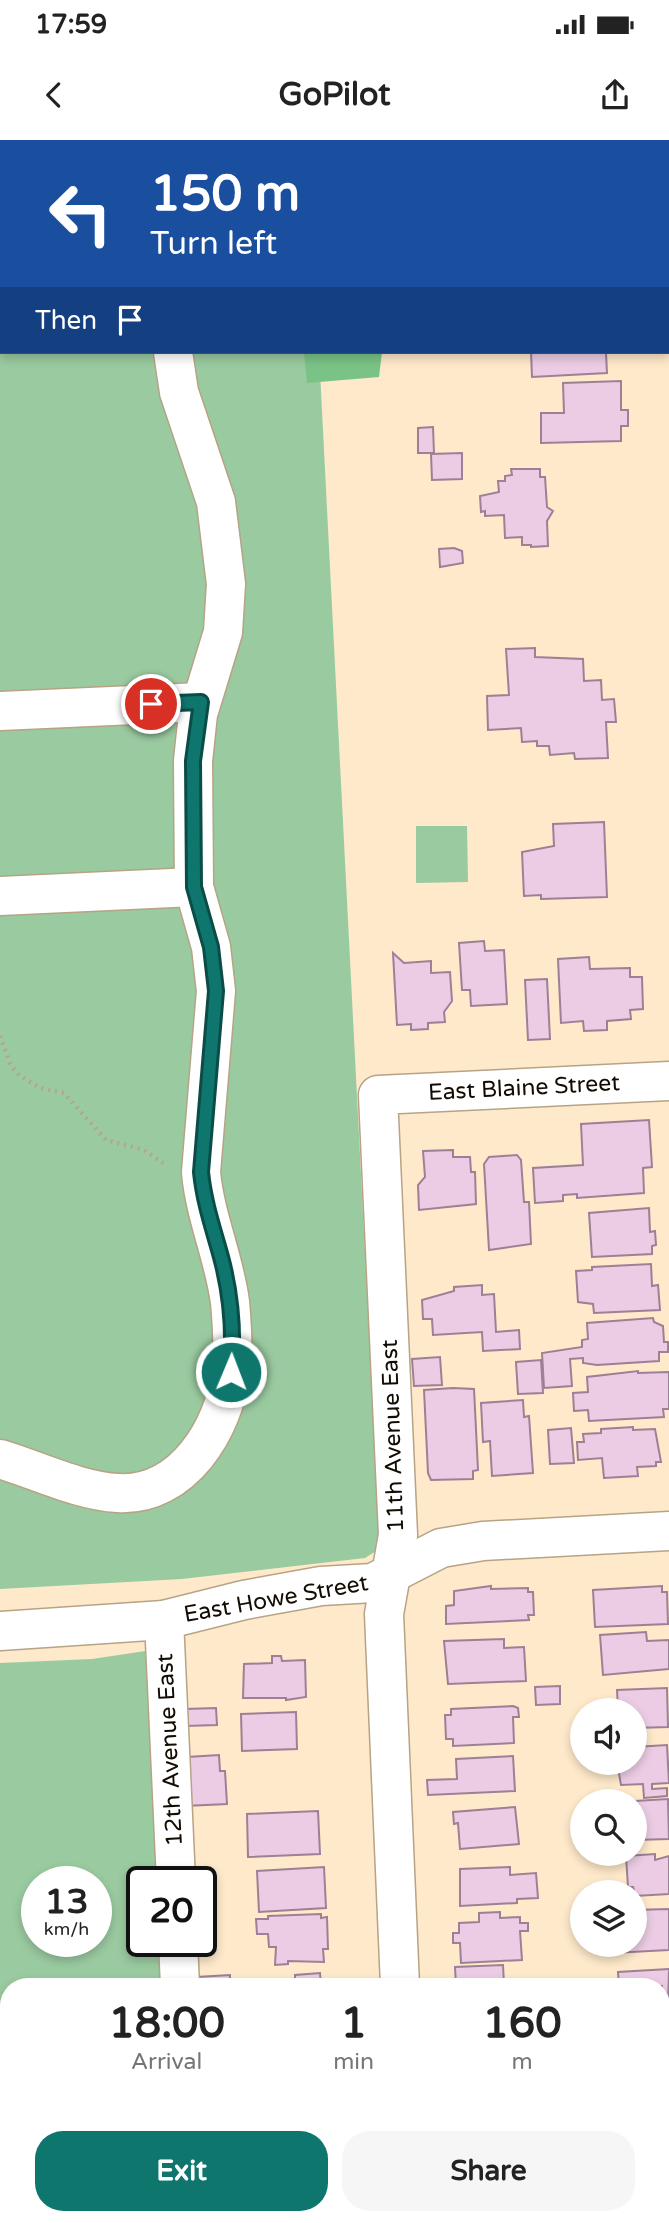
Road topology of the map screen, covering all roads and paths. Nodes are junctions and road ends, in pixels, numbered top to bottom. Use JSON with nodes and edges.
{"nodes":[{"id":1,"x":173,"y":354,"type":"edge"},
{"id":2,"x":201,"y":702,"type":"junction"},
{"id":3,"x":0,"y":711,"type":"edge"},
{"id":4,"x":194,"y":887,"type":"junction"},
{"id":5,"x":0,"y":896,"type":"edge"},
{"id":6,"x":0,"y":1036,"type":"edge"},
{"id":7,"x":669,"y":1080,"type":"edge"},
{"id":8,"x":378,"y":1095,"type":"joint"},
{"id":9,"x":202,"y":1181,"type":"junction"},
{"id":10,"x":0,"y":1459,"type":"edge"},
{"id":11,"x":669,"y":1531,"type":"edge"},
{"id":12,"x":391,"y":1574,"type":"junction"},
{"id":13,"x":164,"y":1619,"type":"junction"},
{"id":14,"x":0,"y":1631,"type":"edge"},
{"id":15,"x":175,"y":1866,"type":"edge"},
{"id":16,"x":179,"y":1957,"type":"edge"},
{"id":17,"x":180,"y":1978,"type":"edge"},
{"id":18,"x":400,"y":1978,"type":"edge"}],
"edges":[{"from":1,"to":2,"type":"street"},
{"from":2,"to":3,"type":"street"},
{"from":2,"to":4,"type":"street"},
{"from":4,"to":5,"type":"street"},
{"from":4,"to":9,"type":"street"},
{"from":6,"to":9,"type":"path"},
{"from":7,"to":8,"type":"street","name":"East Blaine Street"},
{"from":8,"to":12,"type":"street","name":"11th Avenue East"},
{"from":9,"to":10,"type":"street"},
{"from":11,"to":12,"type":"street","name":"East Howe Street"},
{"from":12,"to":13,"type":"street","name":"East Howe Street"},
{"from":12,"to":18,"type":"street","name":"11th Avenue East"},
{"from":13,"to":14,"type":"street","name":"East Howe Street"},
{"from":13,"to":15,"type":"street","name":"12th Avenue East"},
{"from":16,"to":17,"type":"street"}]}
